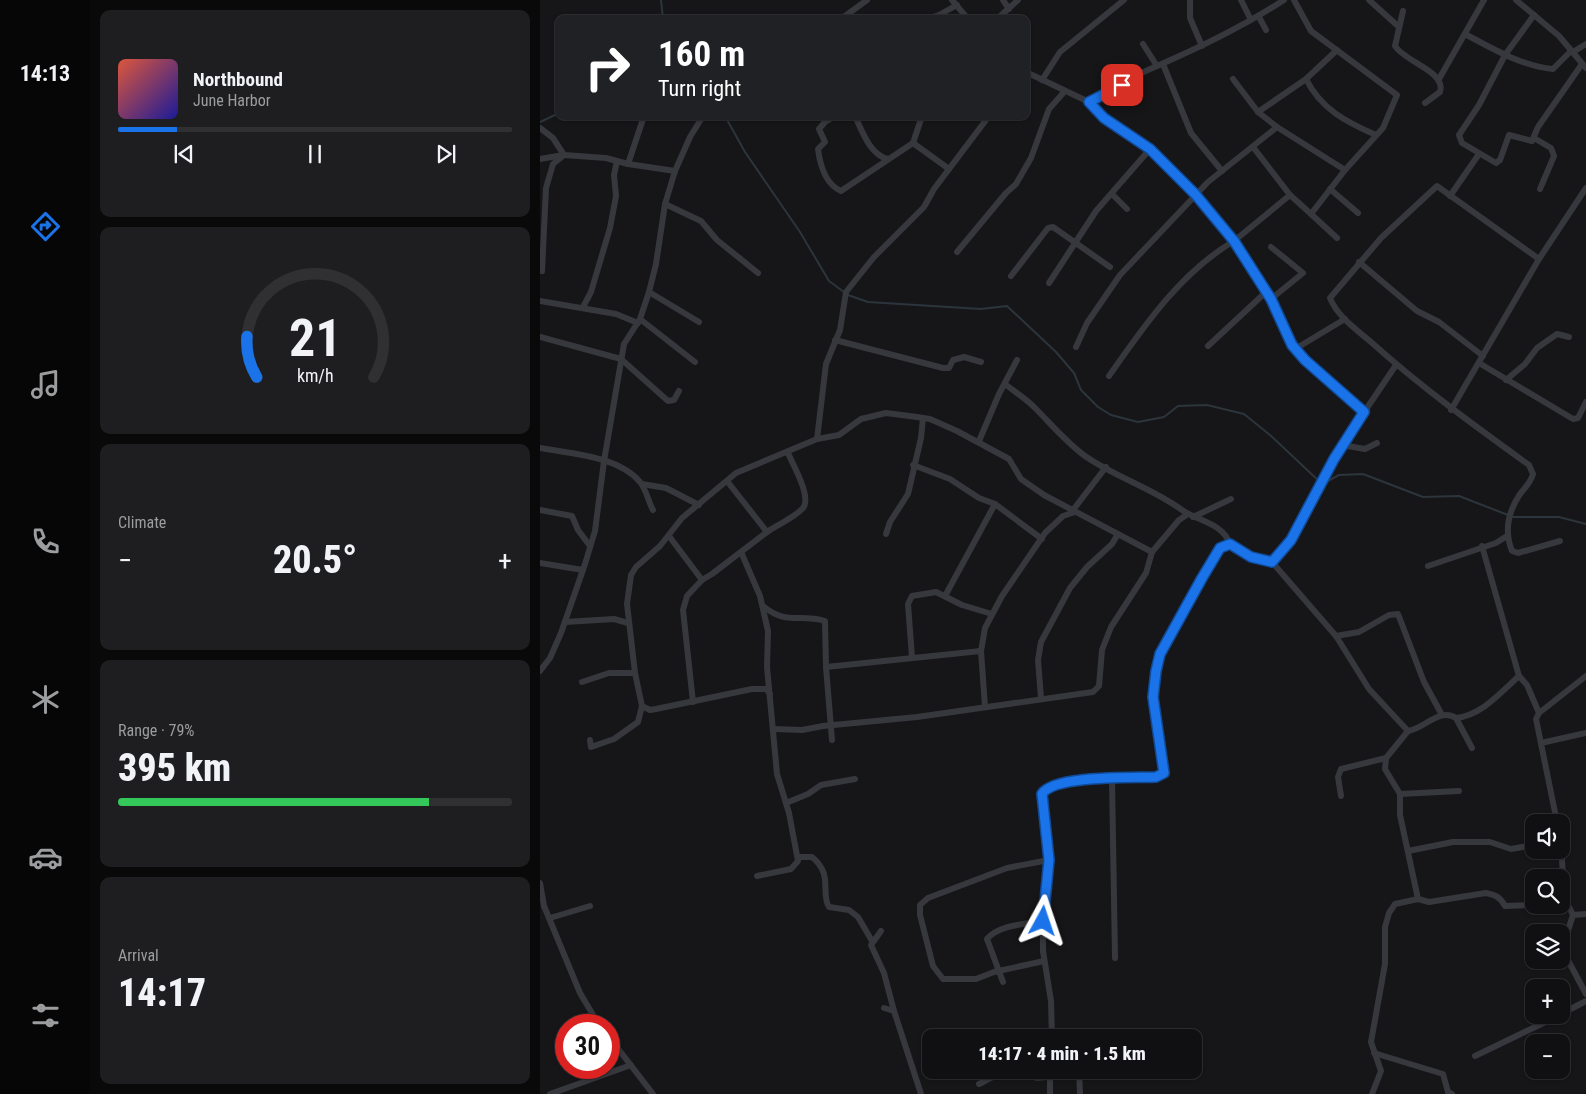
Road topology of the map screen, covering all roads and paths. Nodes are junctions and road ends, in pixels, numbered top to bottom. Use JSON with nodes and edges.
{"nodes":[{"id":1,"x":867,"y":0,"type":"edge"},
{"id":2,"x":1003,"y":0,"type":"edge"},
{"id":3,"x":1018,"y":0,"type":"edge"},
{"id":4,"x":1124,"y":0,"type":"edge"},
{"id":5,"x":1190,"y":0,"type":"edge"},
{"id":6,"x":1241,"y":0,"type":"edge"},
{"id":7,"x":1284,"y":0,"type":"edge"},
{"id":8,"x":1294,"y":0,"type":"edge"},
{"id":9,"x":1370,"y":0,"type":"edge"},
{"id":10,"x":1484,"y":0,"type":"edge"},
{"id":11,"x":1516,"y":0,"type":"edge"},
{"id":12,"x":955,"y":3,"type":"edge"},
{"id":13,"x":1009,"y":8,"type":"junction"},
{"id":14,"x":1403,"y":11,"type":"dead end"},
{"id":15,"x":846,"y":15,"type":"edge"},
{"id":16,"x":939,"y":15,"type":"edge"},
{"id":17,"x":965,"y":15,"type":"edge"},
{"id":18,"x":1001,"y":15,"type":"edge"},
{"id":19,"x":1534,"y":15,"type":"junction"},
{"id":20,"x":1259,"y":17,"type":"junction"},
{"id":21,"x":1251,"y":20,"type":"junction"},
{"id":22,"x":1399,"y":27,"type":"junction"},
{"id":23,"x":1266,"y":30,"type":"dead end"},
{"id":24,"x":1466,"y":34,"type":"junction"},
{"id":25,"x":1144,"y":44,"type":"dead end"},
{"id":26,"x":1586,"y":44,"type":"edge"},
{"id":27,"x":1202,"y":46,"type":"junction"},
{"id":28,"x":1337,"y":50,"type":"junction"},
{"id":29,"x":1572,"y":51,"type":"junction"},
{"id":30,"x":1505,"y":55,"type":"junction"},
{"id":31,"x":1160,"y":65,"type":"junction"},
{"id":32,"x":1584,"y":66,"type":"edge"},
{"id":33,"x":1030,"y":74,"type":"edge"},
{"id":34,"x":1233,"y":79,"type":"dead end"},
{"id":35,"x":1306,"y":79,"type":"junction"},
{"id":36,"x":1439,"y":79,"type":"junction"},
{"id":37,"x":1042,"y":80,"type":"junction"},
{"id":38,"x":1065,"y":91,"type":"junction"},
{"id":39,"x":1089,"y":102,"type":"junction"},
{"id":40,"x":1425,"y":103,"type":"dead end"},
{"id":41,"x":1258,"y":112,"type":"junction"},
{"id":42,"x":643,"y":120,"type":"edge"},
{"id":43,"x":701,"y":120,"type":"edge"},
{"id":44,"x":828,"y":120,"type":"edge"},
{"id":45,"x":857,"y":120,"type":"edge"},
{"id":46,"x":921,"y":120,"type":"edge"},
{"id":47,"x":987,"y":120,"type":"edge"},
{"id":48,"x":540,"y":128,"type":"edge"},
{"id":49,"x":1276,"y":128,"type":"junction"},
{"id":50,"x":1376,"y":135,"type":"junction"},
{"id":51,"x":1534,"y":138,"type":"junction"},
{"id":52,"x":913,"y":143,"type":"junction"},
{"id":53,"x":1253,"y":147,"type":"junction"},
{"id":54,"x":1150,"y":149,"type":"junction"},
{"id":55,"x":1479,"y":154,"type":"junction"},
{"id":56,"x":564,"y":155,"type":"junction"},
{"id":57,"x":540,"y":159,"type":"edge"},
{"id":58,"x":888,"y":159,"type":"junction"},
{"id":59,"x":617,"y":161,"type":"junction"},
{"id":60,"x":628,"y":164,"type":"junction"},
{"id":61,"x":949,"y":170,"type":"junction"},
{"id":62,"x":1345,"y":170,"type":"junction"},
{"id":63,"x":1222,"y":171,"type":"junction"},
{"id":64,"x":675,"y":172,"type":"junction"},
{"id":65,"x":1586,"y":188,"type":"edge"},
{"id":66,"x":1330,"y":189,"type":"junction"},
{"id":67,"x":1540,"y":189,"type":"dead end"},
{"id":68,"x":1112,"y":194,"type":"junction"},
{"id":69,"x":1195,"y":194,"type":"junction"},
{"id":70,"x":1290,"y":195,"type":"junction"},
{"id":71,"x":1450,"y":196,"type":"junction"},
{"id":72,"x":665,"y":204,"type":"junction"},
{"id":73,"x":1127,"y":208,"type":"dead end"},
{"id":74,"x":1358,"y":213,"type":"dead end"},
{"id":75,"x":1311,"y":214,"type":"junction"},
{"id":76,"x":1337,"y":238,"type":"dead end"},
{"id":77,"x":1076,"y":241,"type":"junction"},
{"id":78,"x":1234,"y":241,"type":"junction"},
{"id":79,"x":1272,"y":247,"type":"dead end"},
{"id":80,"x":957,"y":252,"type":"dead end"},
{"id":81,"x":1540,"y":259,"type":"junction"},
{"id":82,"x":1359,"y":262,"type":"junction"},
{"id":83,"x":1110,"y":267,"type":"dead end"},
{"id":84,"x":542,"y":271,"type":"dead end"},
{"id":85,"x":758,"y":273,"type":"dead end"},
{"id":86,"x":1011,"y":276,"type":"dead end"},
{"id":87,"x":1049,"y":283,"type":"dead end"},
{"id":88,"x":649,"y":292,"type":"junction"},
{"id":89,"x":1266,"y":292,"type":"junction"},
{"id":90,"x":1271,"y":299,"type":"junction"},
{"id":91,"x":540,"y":301,"type":"edge"},
{"id":92,"x":583,"y":307,"type":"junction"},
{"id":93,"x":1345,"y":319,"type":"junction"},
{"id":94,"x":639,"y":321,"type":"junction"},
{"id":95,"x":699,"y":322,"type":"dead end"},
{"id":96,"x":540,"y":336,"type":"edge"},
{"id":97,"x":1569,"y":337,"type":"dead end"},
{"id":98,"x":835,"y":340,"type":"junction"},
{"id":99,"x":1208,"y":346,"type":"dead end"},
{"id":100,"x":1076,"y":347,"type":"dead end"},
{"id":101,"x":1296,"y":349,"type":"junction"},
{"id":102,"x":1483,"y":356,"type":"junction"},
{"id":103,"x":621,"y":359,"type":"junction"},
{"id":104,"x":1017,"y":360,"type":"dead end"},
{"id":105,"x":695,"y":362,"type":"dead end"},
{"id":106,"x":981,"y":362,"type":"dead end"},
{"id":107,"x":1479,"y":363,"type":"junction"},
{"id":108,"x":1396,"y":364,"type":"junction"},
{"id":109,"x":1109,"y":376,"type":"dead end"},
{"id":110,"x":1506,"y":380,"type":"junction"},
{"id":111,"x":1005,"y":384,"type":"junction"},
{"id":112,"x":679,"y":391,"type":"dead end"},
{"id":113,"x":1586,"y":402,"type":"edge"},
{"id":114,"x":1451,"y":410,"type":"junction"},
{"id":115,"x":1364,"y":412,"type":"junction"},
{"id":116,"x":923,"y":418,"type":"junction"},
{"id":117,"x":817,"y":439,"type":"junction"},
{"id":118,"x":979,"y":441,"type":"junction"},
{"id":119,"x":1378,"y":444,"type":"dead end"},
{"id":120,"x":1342,"y":445,"type":"junction"},
{"id":121,"x":540,"y":448,"type":"edge"},
{"id":122,"x":788,"y":452,"type":"junction"},
{"id":123,"x":604,"y":461,"type":"junction"},
{"id":124,"x":913,"y":465,"type":"junction"},
{"id":125,"x":1106,"y":467,"type":"junction"},
{"id":126,"x":727,"y":481,"type":"junction"},
{"id":127,"x":642,"y":484,"type":"junction"},
{"id":128,"x":1231,"y":499,"type":"dead end"},
{"id":129,"x":994,"y":504,"type":"junction"},
{"id":130,"x":699,"y":505,"type":"junction"},
{"id":131,"x":1064,"y":506,"type":"junction"},
{"id":132,"x":540,"y":510,"type":"edge"},
{"id":133,"x":654,"y":510,"type":"dead end"},
{"id":134,"x":1074,"y":511,"type":"junction"},
{"id":135,"x":1190,"y":515,"type":"junction"},
{"id":136,"x":1063,"y":516,"type":"junction"},
{"id":137,"x":767,"y":532,"type":"junction"},
{"id":138,"x":886,"y":534,"type":"dead end"},
{"id":139,"x":1118,"y":534,"type":"junction"},
{"id":140,"x":669,"y":536,"type":"junction"},
{"id":141,"x":1042,"y":539,"type":"junction"},
{"id":142,"x":1508,"y":540,"type":"junction"},
{"id":143,"x":1560,"y":541,"type":"dead end"},
{"id":144,"x":1230,"y":544,"type":"junction"},
{"id":145,"x":590,"y":546,"type":"junction"},
{"id":146,"x":1482,"y":546,"type":"junction"},
{"id":147,"x":741,"y":552,"type":"junction"},
{"id":148,"x":1152,"y":552,"type":"junction"},
{"id":149,"x":1272,"y":562,"type":"junction"},
{"id":150,"x":540,"y":563,"type":"edge"},
{"id":151,"x":1428,"y":566,"type":"dead end"},
{"id":152,"x":583,"y":570,"type":"junction"},
{"id":153,"x":702,"y":580,"type":"junction"},
{"id":154,"x":945,"y":596,"type":"junction"},
{"id":155,"x":763,"y":606,"type":"junction"},
{"id":156,"x":568,"y":613,"type":"junction"},
{"id":157,"x":992,"y":614,"type":"junction"},
{"id":158,"x":576,"y":620,"type":"junction"},
{"id":159,"x":628,"y":620,"type":"junction"},
{"id":160,"x":565,"y":622,"type":"junction"},
{"id":161,"x":1336,"y":636,"type":"junction"},
{"id":162,"x":981,"y":651,"type":"junction"},
{"id":163,"x":912,"y":657,"type":"junction"},
{"id":164,"x":826,"y":667,"type":"junction"},
{"id":165,"x":540,"y":671,"type":"edge"},
{"id":166,"x":635,"y":673,"type":"junction"},
{"id":167,"x":1519,"y":676,"type":"junction"},
{"id":168,"x":1586,"y":676,"type":"edge"},
{"id":169,"x":582,"y":682,"type":"dead end"},
{"id":170,"x":768,"y":692,"type":"junction"},
{"id":171,"x":1041,"y":698,"type":"junction"},
{"id":172,"x":692,"y":702,"type":"junction"},
{"id":173,"x":642,"y":706,"type":"junction"},
{"id":174,"x":985,"y":707,"type":"junction"},
{"id":175,"x":1539,"y":713,"type":"junction"},
{"id":176,"x":1442,"y":715,"type":"junction"},
{"id":177,"x":1456,"y":718,"type":"junction"},
{"id":178,"x":832,"y":726,"type":"junction"},
{"id":179,"x":774,"y":730,"type":"junction"},
{"id":180,"x":1408,"y":731,"type":"junction"},
{"id":181,"x":1586,"y":733,"type":"edge"},
{"id":182,"x":590,"y":740,"type":"dead end"},
{"id":183,"x":832,"y":740,"type":"dead end"},
{"id":184,"x":1541,"y":743,"type":"junction"},
{"id":185,"x":1472,"y":748,"type":"dead end"},
{"id":186,"x":1386,"y":758,"type":"junction"},
{"id":187,"x":855,"y":779,"type":"dead end"},
{"id":188,"x":1112,"y":779,"type":"junction"},
{"id":189,"x":1459,"y":791,"type":"dead end"},
{"id":190,"x":1400,"y":794,"type":"junction"},
{"id":191,"x":1341,"y":796,"type":"dead end"},
{"id":192,"x":786,"y":803,"type":"junction"},
{"id":193,"x":1556,"y":814,"type":"edge"},
{"id":194,"x":1525,"y":847,"type":"edge"},
{"id":195,"x":1408,"y":851,"type":"junction"},
{"id":196,"x":798,"y":857,"type":"junction"},
{"id":197,"x":1049,"y":860,"type":"junction"},
{"id":198,"x":757,"y":876,"type":"dead end"},
{"id":199,"x":540,"y":883,"type":"edge"},
{"id":200,"x":1418,"y":899,"type":"junction"},
{"id":201,"x":590,"y":906,"type":"dead end"},
{"id":202,"x":1525,"y":906,"type":"edge"},
{"id":203,"x":1570,"y":912,"type":"edge"},
{"id":204,"x":1586,"y":914,"type":"edge"},
{"id":205,"x":1573,"y":916,"type":"junction"},
{"id":206,"x":550,"y":918,"type":"junction"},
{"id":207,"x":1043,"y":921,"type":"junction"},
{"id":208,"x":881,"y":931,"type":"dead end"},
{"id":209,"x":872,"y":941,"type":"junction"},
{"id":210,"x":1115,"y":958,"type":"dead end"},
{"id":211,"x":1044,"y":961,"type":"junction"},
{"id":212,"x":1000,"y":971,"type":"junction"},
{"id":213,"x":1002,"y":982,"type":"dead end"},
{"id":214,"x":1586,"y":994,"type":"edge"},
{"id":215,"x":1586,"y":1001,"type":"edge"},
{"id":216,"x":884,"y":1008,"type":"dead end"},
{"id":217,"x":1570,"y":1010,"type":"edge"},
{"id":218,"x":894,"y":1011,"type":"junction"},
{"id":219,"x":592,"y":1014,"type":"edge"},
{"id":220,"x":1541,"y":1024,"type":"edge"},
{"id":221,"x":1052,"y":1029,"type":"edge"},
{"id":222,"x":620,"y":1052,"type":"edge"},
{"id":223,"x":1374,"y":1053,"type":"junction"},
{"id":224,"x":1475,"y":1056,"type":"dead end"},
{"id":225,"x":631,"y":1066,"type":"junction"},
{"id":226,"x":989,"y":1079,"type":"edge"},
{"id":227,"x":1050,"y":1079,"type":"edge"},
{"id":228,"x":1079,"y":1079,"type":"edge"},
{"id":229,"x":979,"y":1084,"type":"dead end"},
{"id":230,"x":550,"y":1094,"type":"edge"},
{"id":231,"x":653,"y":1094,"type":"edge"},
{"id":232,"x":921,"y":1094,"type":"edge"},
{"id":233,"x":1050,"y":1094,"type":"edge"},
{"id":234,"x":1080,"y":1094,"type":"edge"},
{"id":235,"x":1372,"y":1094,"type":"edge"},
{"id":236,"x":1452,"y":1094,"type":"edge"}],
"edges":[{"from":1,"to":15,"type":"street"},
{"from":2,"to":13,"type":"street"},
{"from":3,"to":13,"type":"street"},
{"from":4,"to":37,"type":"street"},
{"from":5,"to":27,"type":"street"},
{"from":6,"to":21,"type":"street"},
{"from":7,"to":20,"type":"street"},
{"from":8,"to":28,"type":"street"},
{"from":9,"to":22,"type":"street"},
{"from":10,"to":24,"type":"street"},
{"from":11,"to":19,"type":"street"},
{"from":12,"to":16,"type":"street"},
{"from":12,"to":17,"type":"street"},
{"from":13,"to":18,"type":"street"},
{"from":14,"to":22,"type":"street"},
{"from":19,"to":29,"type":"street"},
{"from":19,"to":30,"type":"street"},
{"from":20,"to":21,"type":"street"},
{"from":20,"to":23,"type":"street"},
{"from":21,"to":27,"type":"street"},
{"from":22,"to":36,"type":"street"},
{"from":24,"to":30,"type":"street"},
{"from":24,"to":36,"type":"street"},
{"from":25,"to":31,"type":"street"},
{"from":26,"to":29,"type":"street"},
{"from":27,"to":31,"type":"street"},
{"from":28,"to":35,"type":"street"},
{"from":28,"to":50,"type":"street"},
{"from":29,"to":30,"type":"street"},
{"from":29,"to":32,"type":"street"},
{"from":30,"to":55,"type":"street"},
{"from":31,"to":39,"type":"street"},
{"from":31,"to":63,"type":"street"},
{"from":32,"to":51,"type":"street"},
{"from":33,"to":37,"type":"street"},
{"from":34,"to":41,"type":"street"},
{"from":35,"to":41,"type":"street"},
{"from":35,"to":50,"type":"street"},
{"from":36,"to":40,"type":"street"},
{"from":37,"to":38,"type":"street"},
{"from":38,"to":39,"type":"street"},
{"from":38,"to":80,"type":"street"},
{"from":39,"to":54,"type":"street"},
{"from":41,"to":49,"type":"street"},
{"from":42,"to":60,"type":"street"},
{"from":43,"to":64,"type":"street"},
{"from":44,"to":58,"type":"street"},
{"from":45,"to":58,"type":"street"},
{"from":46,"to":52,"type":"street"},
{"from":47,"to":61,"type":"street"},
{"from":48,"to":56,"type":"street"},
{"from":49,"to":53,"type":"street"},
{"from":49,"to":62,"type":"street"},
{"from":50,"to":62,"type":"street"},
{"from":51,"to":55,"type":"street"},
{"from":51,"to":67,"type":"street"},
{"from":52,"to":58,"type":"street"},
{"from":52,"to":61,"type":"street"},
{"from":53,"to":63,"type":"street"},
{"from":53,"to":70,"type":"street"},
{"from":54,"to":68,"type":"street"},
{"from":54,"to":69,"type":"street"},
{"from":55,"to":71,"type":"street"},
{"from":56,"to":57,"type":"street"},
{"from":56,"to":59,"type":"street"},
{"from":56,"to":84,"type":"street"},
{"from":59,"to":60,"type":"street"},
{"from":59,"to":92,"type":"street"},
{"from":60,"to":64,"type":"street"},
{"from":61,"to":98,"type":"street"},
{"from":62,"to":66,"type":"street"},
{"from":63,"to":69,"type":"street"},
{"from":64,"to":72,"type":"street"},
{"from":65,"to":81,"type":"street"},
{"from":66,"to":74,"type":"street"},
{"from":66,"to":75,"type":"street"},
{"from":68,"to":73,"type":"street"},
{"from":68,"to":77,"type":"street"},
{"from":69,"to":78,"type":"street"},
{"from":69,"to":100,"type":"street"},
{"from":70,"to":75,"type":"street"},
{"from":70,"to":78,"type":"street"},
{"from":71,"to":81,"type":"street"},
{"from":71,"to":82,"type":"street"},
{"from":72,"to":85,"type":"street"},
{"from":72,"to":88,"type":"street"},
{"from":75,"to":76,"type":"street"},
{"from":77,"to":83,"type":"street"},
{"from":77,"to":86,"type":"street"},
{"from":77,"to":87,"type":"street"},
{"from":78,"to":89,"type":"street"},
{"from":78,"to":109,"type":"street"},
{"from":79,"to":90,"type":"street"},
{"from":81,"to":102,"type":"street"},
{"from":82,"to":93,"type":"street"},
{"from":82,"to":102,"type":"street"},
{"from":88,"to":94,"type":"street"},
{"from":88,"to":95,"type":"street"},
{"from":89,"to":90,"type":"street"},
{"from":89,"to":99,"type":"street"},
{"from":90,"to":101,"type":"street"},
{"from":91,"to":92,"type":"street"},
{"from":92,"to":94,"type":"street"},
{"from":93,"to":101,"type":"street"},
{"from":93,"to":108,"type":"street"},
{"from":94,"to":103,"type":"street"},
{"from":94,"to":105,"type":"street"},
{"from":96,"to":103,"type":"street"},
{"from":97,"to":110,"type":"street"},
{"from":98,"to":106,"type":"street"},
{"from":98,"to":117,"type":"street"},
{"from":101,"to":115,"type":"street"},
{"from":102,"to":107,"type":"street"},
{"from":103,"to":112,"type":"street"},
{"from":103,"to":123,"type":"street"},
{"from":104,"to":111,"type":"street"},
{"from":107,"to":110,"type":"street"},
{"from":107,"to":114,"type":"street"},
{"from":108,"to":114,"type":"street"},
{"from":108,"to":115,"type":"street"},
{"from":110,"to":113,"type":"street"},
{"from":111,"to":118,"type":"street"},
{"from":111,"to":125,"type":"street"},
{"from":114,"to":142,"type":"street"},
{"from":115,"to":120,"type":"street"},
{"from":116,"to":117,"type":"street"},
{"from":116,"to":118,"type":"street"},
{"from":116,"to":124,"type":"street"},
{"from":117,"to":122,"type":"street"},
{"from":118,"to":131,"type":"street"},
{"from":119,"to":120,"type":"street"},
{"from":120,"to":149,"type":"street"},
{"from":121,"to":123,"type":"street"},
{"from":122,"to":126,"type":"street"},
{"from":122,"to":137,"type":"street"},
{"from":123,"to":127,"type":"street"},
{"from":123,"to":145,"type":"street"},
{"from":124,"to":129,"type":"street"},
{"from":124,"to":138,"type":"street"},
{"from":125,"to":134,"type":"street"},
{"from":125,"to":135,"type":"street"},
{"from":126,"to":130,"type":"street"},
{"from":126,"to":137,"type":"street"},
{"from":127,"to":130,"type":"street"},
{"from":127,"to":133,"type":"street"},
{"from":128,"to":135,"type":"street"},
{"from":129,"to":141,"type":"street"},
{"from":129,"to":154,"type":"street"},
{"from":130,"to":140,"type":"street"},
{"from":131,"to":134,"type":"street"},
{"from":131,"to":136,"type":"street"},
{"from":132,"to":145,"type":"street"},
{"from":134,"to":136,"type":"street"},
{"from":134,"to":139,"type":"street"},
{"from":135,"to":144,"type":"street"},
{"from":135,"to":148,"type":"street"},
{"from":136,"to":141,"type":"street"},
{"from":137,"to":147,"type":"street"},
{"from":139,"to":148,"type":"street"},
{"from":139,"to":171,"type":"street"},
{"from":140,"to":153,"type":"street"},
{"from":140,"to":159,"type":"street"},
{"from":141,"to":157,"type":"street"},
{"from":142,"to":143,"type":"street"},
{"from":142,"to":146,"type":"street"},
{"from":144,"to":149,"type":"street"},
{"from":144,"to":188,"type":"street"},
{"from":145,"to":152,"type":"street"},
{"from":146,"to":151,"type":"street"},
{"from":146,"to":167,"type":"street"},
{"from":147,"to":153,"type":"street"},
{"from":147,"to":155,"type":"street"},
{"from":148,"to":171,"type":"street"},
{"from":149,"to":161,"type":"street"},
{"from":150,"to":152,"type":"street"},
{"from":152,"to":156,"type":"street"},
{"from":153,"to":172,"type":"street"},
{"from":154,"to":157,"type":"street"},
{"from":154,"to":163,"type":"street"},
{"from":155,"to":164,"type":"street"},
{"from":155,"to":170,"type":"street"},
{"from":156,"to":158,"type":"street"},
{"from":156,"to":160,"type":"street"},
{"from":157,"to":162,"type":"street"},
{"from":158,"to":159,"type":"street"},
{"from":158,"to":160,"type":"street"},
{"from":159,"to":166,"type":"street"},
{"from":160,"to":165,"type":"street"},
{"from":161,"to":176,"type":"street"},
{"from":161,"to":180,"type":"street"},
{"from":162,"to":163,"type":"street"},
{"from":162,"to":174,"type":"street"},
{"from":163,"to":164,"type":"street"},
{"from":164,"to":178,"type":"street"},
{"from":166,"to":169,"type":"street"},
{"from":166,"to":173,"type":"street"},
{"from":167,"to":175,"type":"street"},
{"from":167,"to":177,"type":"street"},
{"from":168,"to":175,"type":"street"},
{"from":170,"to":172,"type":"street"},
{"from":170,"to":179,"type":"street"},
{"from":171,"to":174,"type":"street"},
{"from":172,"to":173,"type":"street"},
{"from":173,"to":182,"type":"street"},
{"from":174,"to":178,"type":"street"},
{"from":175,"to":184,"type":"street"},
{"from":176,"to":177,"type":"street"},
{"from":176,"to":180,"type":"street"},
{"from":177,"to":185,"type":"street"},
{"from":178,"to":179,"type":"street"},
{"from":178,"to":183,"type":"street"},
{"from":179,"to":192,"type":"street"},
{"from":180,"to":186,"type":"street"},
{"from":181,"to":184,"type":"street"},
{"from":184,"to":193,"type":"street"},
{"from":186,"to":190,"type":"street"},
{"from":186,"to":191,"type":"street"},
{"from":187,"to":192,"type":"street"},
{"from":188,"to":197,"type":"street"},
{"from":188,"to":210,"type":"street"},
{"from":189,"to":190,"type":"street"},
{"from":190,"to":195,"type":"street"},
{"from":192,"to":196,"type":"street"},
{"from":194,"to":195,"type":"street"},
{"from":195,"to":200,"type":"street"},
{"from":196,"to":198,"type":"street"},
{"from":196,"to":209,"type":"street"},
{"from":197,"to":207,"type":"street"},
{"from":197,"to":212,"type":"street"},
{"from":199,"to":206,"type":"street"},
{"from":200,"to":202,"type":"street"},
{"from":200,"to":223,"type":"street"},
{"from":201,"to":206,"type":"street"},
{"from":203,"to":205,"type":"street"},
{"from":204,"to":205,"type":"street"},
{"from":205,"to":214,"type":"street"},
{"from":206,"to":219,"type":"street"},
{"from":207,"to":211,"type":"street"},
{"from":207,"to":212,"type":"street"},
{"from":208,"to":209,"type":"street"},
{"from":209,"to":218,"type":"street"},
{"from":211,"to":212,"type":"street"},
{"from":211,"to":221,"type":"street"},
{"from":212,"to":213,"type":"street"},
{"from":215,"to":217,"type":"street"},
{"from":216,"to":218,"type":"street"},
{"from":218,"to":232,"type":"street"},
{"from":220,"to":224,"type":"street"},
{"from":222,"to":225,"type":"street"},
{"from":223,"to":235,"type":"street"},
{"from":223,"to":236,"type":"street"},
{"from":225,"to":230,"type":"street"},
{"from":225,"to":231,"type":"street"},
{"from":226,"to":229,"type":"street"},
{"from":227,"to":233,"type":"street"},
{"from":228,"to":234,"type":"street"}]}
